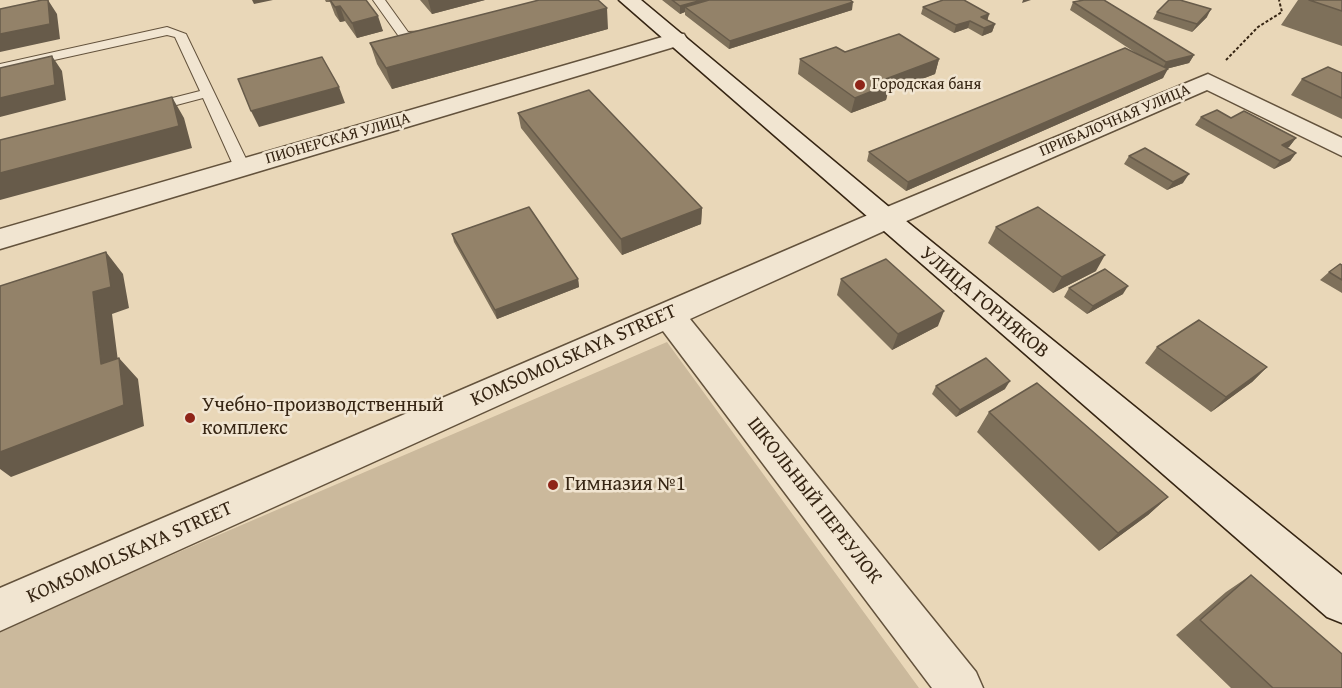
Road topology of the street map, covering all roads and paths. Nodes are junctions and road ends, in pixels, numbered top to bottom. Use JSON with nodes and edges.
{"nodes":[{"id":1,"x":379,"y":0,"type":"edge"},
{"id":2,"x":629,"y":0,"type":"edge"},
{"id":3,"x":1279,"y":0,"type":"edge"},
{"id":4,"x":445,"y":31,"type":"edge"},
{"id":5,"x":676,"y":39,"type":"junction"},
{"id":6,"x":0,"y":68,"type":"edge"},
{"id":7,"x":1208,"y":81,"type":"junction"},
{"id":8,"x":207,"y":93,"type":"junction"},
{"id":9,"x":138,"y":111,"type":"edge"},
{"id":10,"x":1342,"y":148,"type":"edge"},
{"id":11,"x":242,"y":167,"type":"junction"},
{"id":12,"x":885,"y":219,"type":"junction"},
{"id":13,"x":0,"y":239,"type":"edge"},
{"id":14,"x":669,"y":315,"type":"junction"},
{"id":15,"x":1342,"y":602,"type":"edge"},
{"id":16,"x":0,"y":610,"type":"edge"},
{"id":17,"x":960,"y":688,"type":"edge"}],
"edges":[{"from":1,"to":4,"type":"lane"},
{"from":2,"to":5,"type":"street","name":"УЛИЦА ГОРНЯКОВ"},
{"from":3,"to":7,"type":"path"},
{"from":5,"to":11,"type":"street","name":"ПИОНЕРСКАЯ УЛИЦА"},
{"from":5,"to":12,"type":"street","name":"УЛИЦА ГОРНЯКОВ"},
{"from":6,"to":8,"type":"lane"},
{"from":7,"to":10,"type":"street","name":"ПРИБАЛОЧНАЯ УЛИЦА"},
{"from":7,"to":12,"type":"street","name":"ПРИБАЛОЧНАЯ УЛИЦА"},
{"from":8,"to":9,"type":"lane"},
{"from":8,"to":11,"type":"lane"},
{"from":11,"to":13,"type":"street","name":"ПИОНЕРСКАЯ УЛИЦА"},
{"from":12,"to":14,"type":"street","name":"KOMSOMOLSKAYA STREET"},
{"from":12,"to":15,"type":"street","name":"УЛИЦА ГОРНЯКОВ"},
{"from":14,"to":16,"type":"street","name":"KOMSOMOLSKAYA STREET"},
{"from":14,"to":17,"type":"street","name":"ШКОЛЬНЫЙ ПЕРЕУЛОК"}]}
